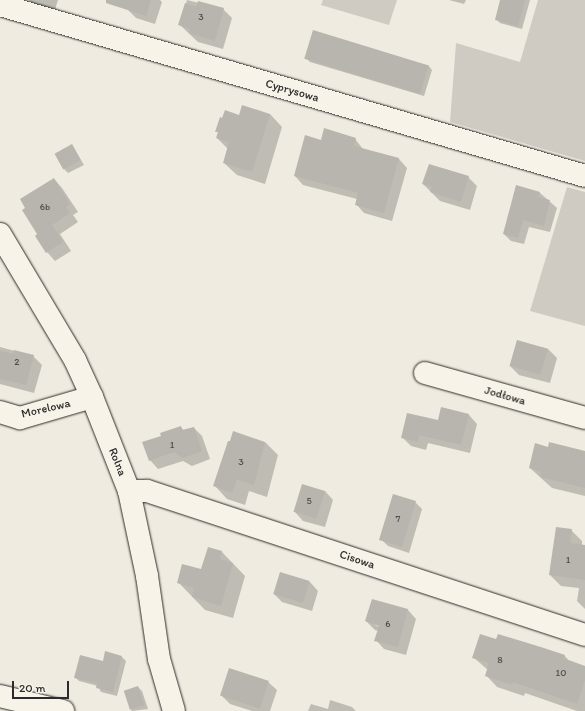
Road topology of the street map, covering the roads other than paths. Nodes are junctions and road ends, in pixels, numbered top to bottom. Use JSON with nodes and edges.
{"nodes":[{"id":1,"x":0,"y":5,"type":"edge"},
{"id":2,"x":585,"y":176,"type":"edge"},
{"id":3,"x":0,"y":234,"type":"edge"},
{"id":4,"x":425,"y":373,"type":"dead end"},
{"id":5,"x":92,"y":396,"type":"junction"},
{"id":6,"x":0,"y":412,"type":"edge"},
{"id":7,"x":585,"y":418,"type":"edge"},
{"id":8,"x":129,"y":491,"type":"junction"},
{"id":9,"x":585,"y":635,"type":"edge"},
{"id":10,"x":0,"y":696,"type":"edge"},
{"id":11,"x":63,"y":711,"type":"edge"},
{"id":12,"x":174,"y":711,"type":"edge"}],
"edges":[{"from":1,"to":2,"type":"street","name":"Cyprysowa"},
{"from":3,"to":5,"type":"street","name":"Rolna"},
{"from":4,"to":7,"type":"street","name":"Jodłowa"},
{"from":5,"to":6,"type":"street","name":"Morelowa"},
{"from":5,"to":8,"type":"street","name":"Rolna"},
{"from":8,"to":9,"type":"street","name":"Cisowa"},
{"from":8,"to":12,"type":"street","name":"Rolna"},
{"from":10,"to":11,"type":"street"}]}
